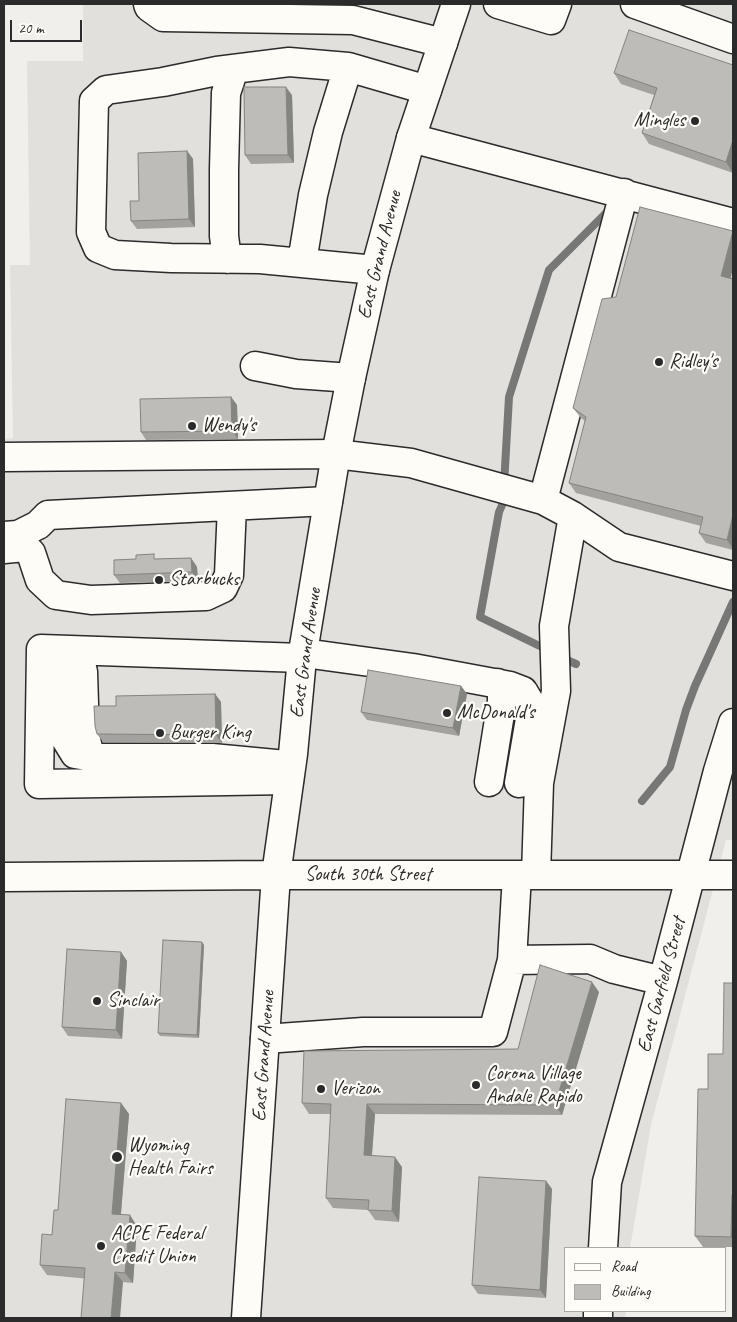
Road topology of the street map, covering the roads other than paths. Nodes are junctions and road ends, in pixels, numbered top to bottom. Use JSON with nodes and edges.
{"nodes":[{"id":1,"x":148,"y":4,"type":"edge"},
{"id":2,"x":456,"y":4,"type":"edge"},
{"id":3,"x":498,"y":4,"type":"edge"},
{"id":4,"x":557,"y":4,"type":"edge"},
{"id":5,"x":635,"y":4,"type":"edge"},
{"id":6,"x":355,"y":12,"type":"edge"},
{"id":7,"x":733,"y":39,"type":"edge"},
{"id":8,"x":443,"y":43,"type":"junction"},
{"id":9,"x":348,"y":68,"type":"junction"},
{"id":10,"x":234,"y":69,"type":"junction"},
{"id":11,"x":427,"y":90,"type":"junction"},
{"id":12,"x":410,"y":138,"type":"junction"},
{"id":13,"x":624,"y":193,"type":"junction"},
{"id":14,"x":733,"y":222,"type":"edge"},
{"id":15,"x":227,"y":259,"type":"junction"},
{"id":16,"x":302,"y":262,"type":"junction"},
{"id":17,"x":375,"y":270,"type":"junction"},
{"id":18,"x":255,"y":366,"type":"dead end"},
{"id":19,"x":351,"y":378,"type":"junction"},
{"id":20,"x":336,"y":454,"type":"junction"},
{"id":21,"x":4,"y":457,"type":"edge"},
{"id":22,"x":543,"y":500,"type":"junction"},
{"id":23,"x":328,"y":502,"type":"junction"},
{"id":24,"x":232,"y":506,"type":"junction"},
{"id":25,"x":573,"y":516,"type":"junction"},
{"id":26,"x":38,"y":525,"type":"junction"},
{"id":27,"x":4,"y":536,"type":"edge"},
{"id":28,"x":4,"y":549,"type":"edge"},
{"id":29,"x":31,"y":553,"type":"junction"},
{"id":30,"x":733,"y":576,"type":"edge"},
{"id":31,"x":78,"y":651,"type":"junction"},
{"id":32,"x":303,"y":655,"type":"junction"},
{"id":33,"x":497,"y":683,"type":"junction"},
{"id":34,"x":733,"y":723,"type":"edge"},
{"id":35,"x":290,"y":773,"type":"junction"},
{"id":36,"x":489,"y":782,"type":"dead end"},
{"id":37,"x":519,"y":783,"type":"dead end"},
{"id":38,"x":276,"y":875,"type":"junction"},
{"id":39,"x":527,"y":875,"type":"junction"},
{"id":40,"x":691,"y":875,"type":"junction"},
{"id":41,"x":733,"y":875,"type":"edge"},
{"id":42,"x":4,"y":877,"type":"edge"},
{"id":43,"x":512,"y":960,"type":"junction"},
{"id":44,"x":663,"y":981,"type":"junction"},
{"id":45,"x":265,"y":1039,"type":"junction"},
{"id":46,"x":603,"y":1247,"type":"edge"},
{"id":47,"x":246,"y":1318,"type":"edge"}],
"edges":[{"from":1,"to":6,"type":"main road"},
{"from":2,"to":8,"type":"main road","name":"East Grand Avenue"},
{"from":3,"to":4,"type":"main road"},
{"from":5,"to":7,"type":"main road"},
{"from":6,"to":8,"type":"main road"},
{"from":8,"to":11,"type":"main road","name":"East Grand Avenue"},
{"from":9,"to":10,"type":"main road"},
{"from":9,"to":11,"type":"main road"},
{"from":9,"to":16,"type":"main road"},
{"from":10,"to":15,"type":"main road"},
{"from":10,"to":15,"type":"main road"},
{"from":11,"to":12,"type":"main road","name":"East Grand Avenue"},
{"from":12,"to":13,"type":"main road"},
{"from":12,"to":17,"type":"main road","name":"East Grand Avenue"},
{"from":13,"to":14,"type":"main road"},
{"from":13,"to":22,"type":"main road"},
{"from":15,"to":16,"type":"main road"},
{"from":16,"to":17,"type":"main road"},
{"from":17,"to":19,"type":"main road","name":"East Grand Avenue"},
{"from":18,"to":19,"type":"main road"},
{"from":19,"to":20,"type":"main road","name":"East Grand Avenue"},
{"from":20,"to":21,"type":"main road"},
{"from":20,"to":22,"type":"main road"},
{"from":20,"to":23,"type":"main road","name":"East Grand Avenue"},
{"from":22,"to":25,"type":"main road"},
{"from":23,"to":24,"type":"main road"},
{"from":23,"to":32,"type":"main road","name":"East Grand Avenue"},
{"from":24,"to":26,"type":"main road"},
{"from":24,"to":29,"type":"main road"},
{"from":25,"to":30,"type":"main road"},
{"from":25,"to":39,"type":"main road"},
{"from":26,"to":27,"type":"main road"},
{"from":26,"to":29,"type":"main road"},
{"from":28,"to":29,"type":"main road"},
{"from":31,"to":32,"type":"main road"},
{"from":31,"to":35,"type":"main road"},
{"from":31,"to":35,"type":"main road"},
{"from":32,"to":33,"type":"main road"},
{"from":32,"to":35,"type":"main road","name":"East Grand Avenue"},
{"from":33,"to":36,"type":"main road"},
{"from":33,"to":37,"type":"main road"},
{"from":34,"to":40,"type":"main road","name":"East Garfield Street"},
{"from":35,"to":38,"type":"main road","name":"East Grand Avenue"},
{"from":38,"to":39,"type":"main road","name":"South 30th Street"},
{"from":38,"to":42,"type":"main road","name":"South 30th Street"},
{"from":38,"to":45,"type":"main road","name":"East Grand Avenue"},
{"from":39,"to":40,"type":"main road","name":"South 30th Street"},
{"from":39,"to":43,"type":"main road"},
{"from":40,"to":41,"type":"main road","name":"South 30th Street"},
{"from":40,"to":44,"type":"main road","name":"East Garfield Street"},
{"from":43,"to":44,"type":"main road"},
{"from":43,"to":45,"type":"main road"},
{"from":44,"to":46,"type":"main road","name":"East Garfield Street"},
{"from":45,"to":47,"type":"main road","name":"East Grand Avenue"}]}
